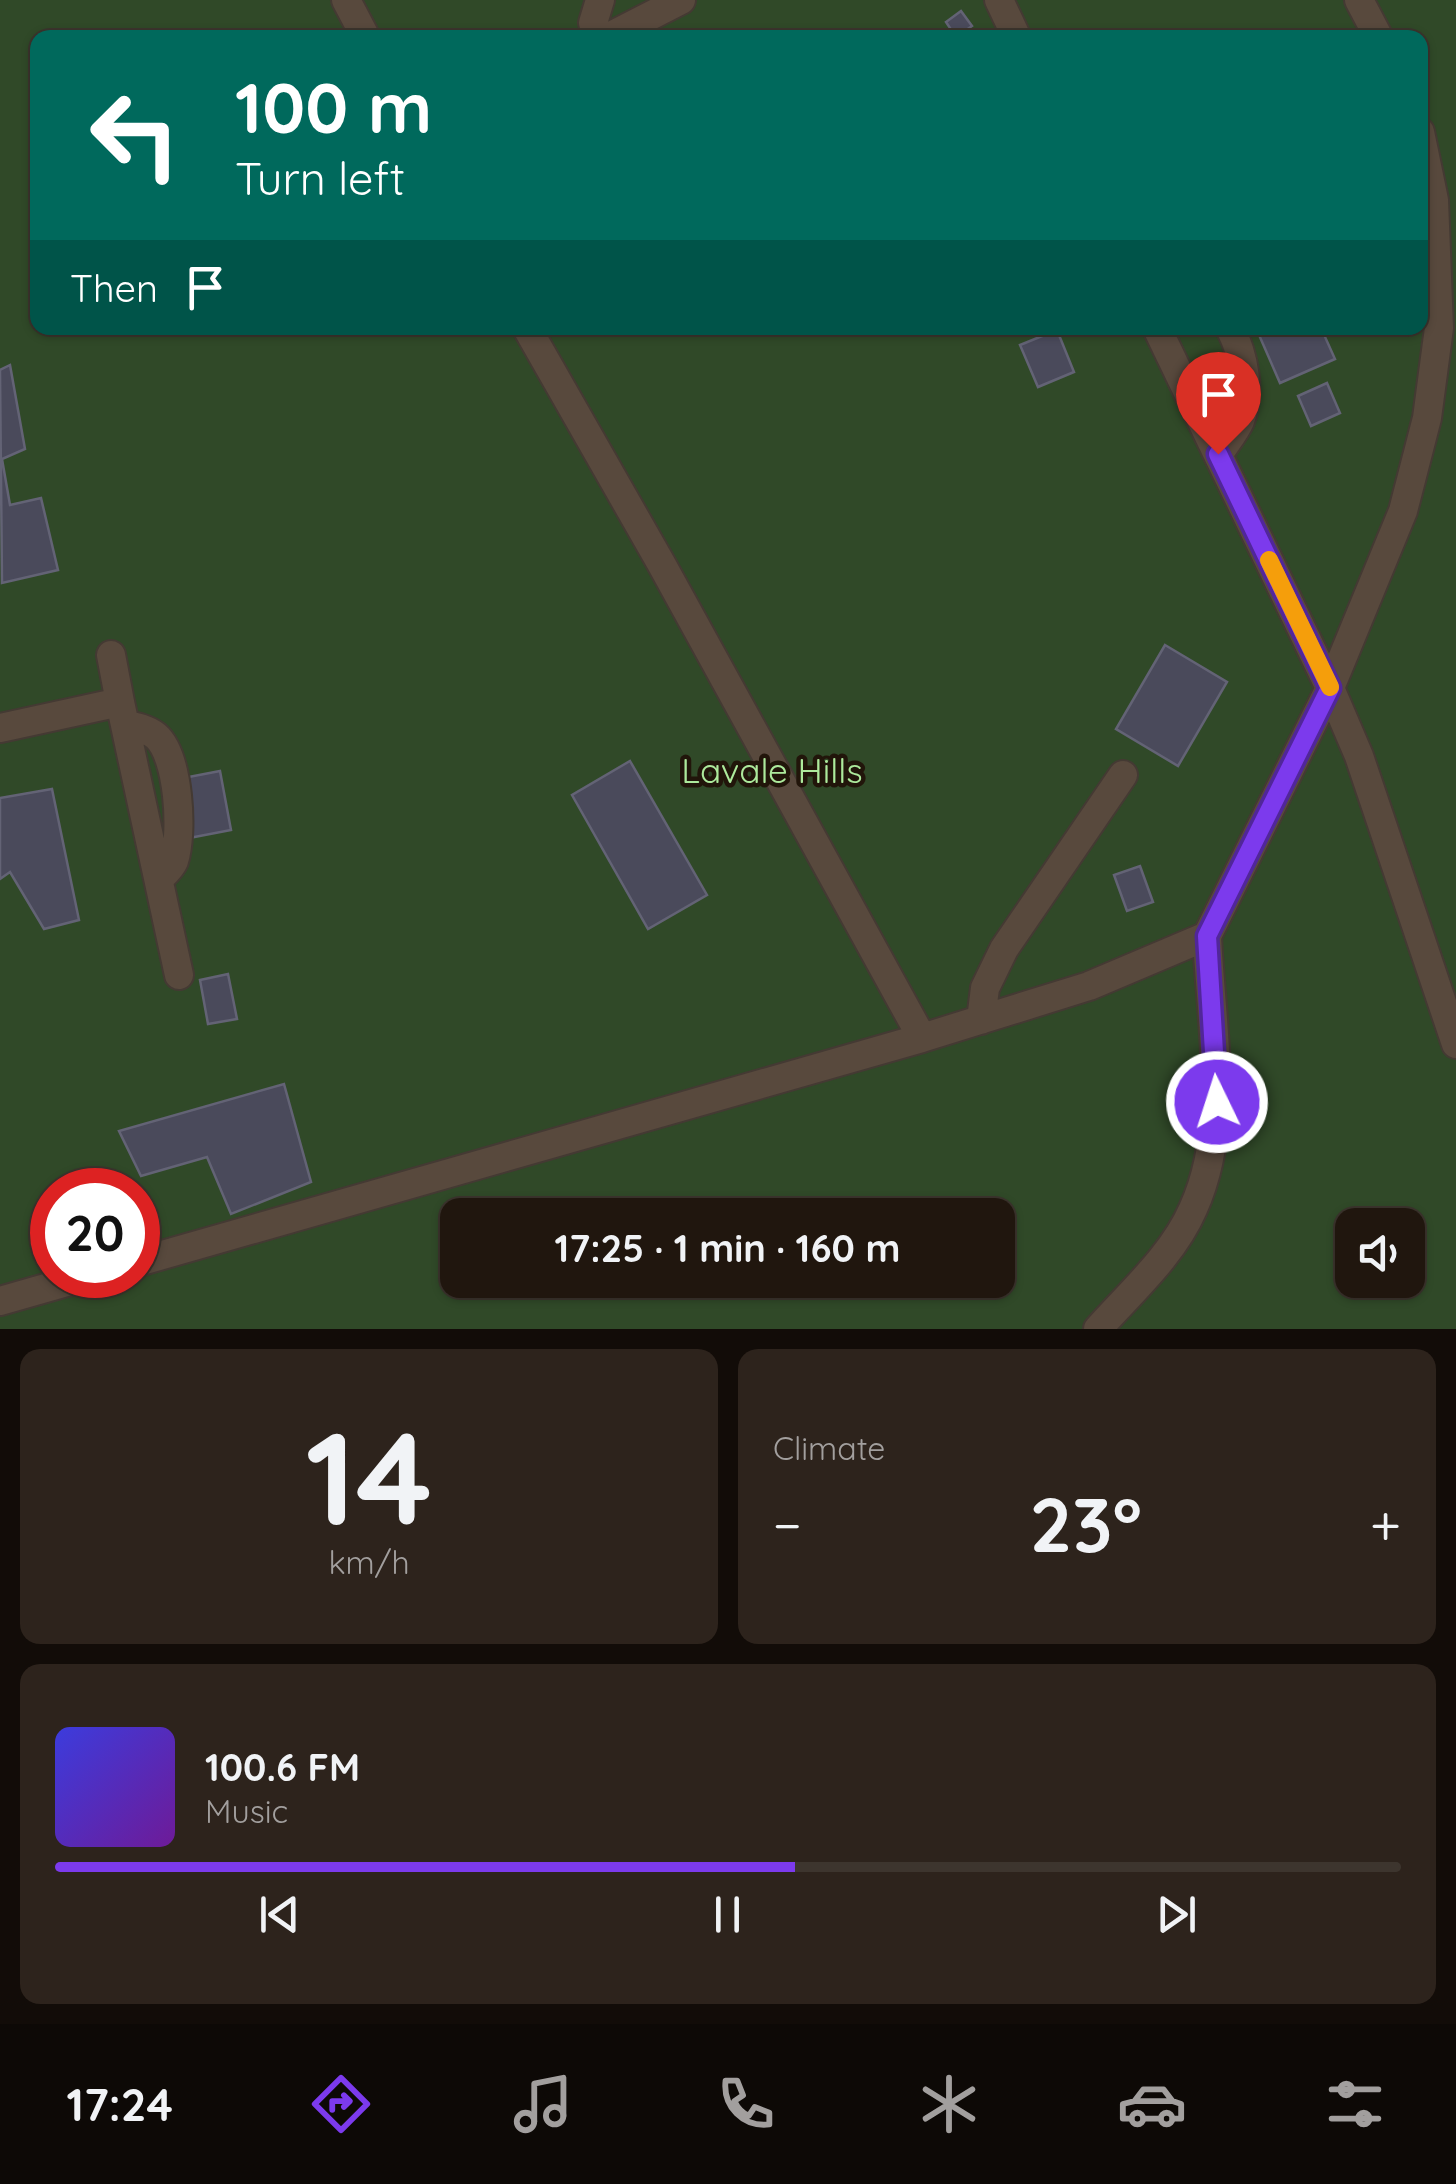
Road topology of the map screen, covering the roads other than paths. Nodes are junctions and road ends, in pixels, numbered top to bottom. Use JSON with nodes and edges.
{"nodes":[{"id":1,"x":346,"y":0,"type":"edge"},
{"id":2,"x":600,"y":0,"type":"edge"},
{"id":3,"x":681,"y":0,"type":"edge"},
{"id":4,"x":998,"y":0,"type":"edge"},
{"id":5,"x":1359,"y":0,"type":"edge"},
{"id":6,"x":362,"y":30,"type":"edge"},
{"id":7,"x":595,"y":30,"type":"edge"},
{"id":8,"x":622,"y":30,"type":"edge"},
{"id":9,"x":1013,"y":30,"type":"edge"},
{"id":10,"x":1375,"y":30,"type":"edge"},
{"id":11,"x":1428,"y":171,"type":"edge"},
{"id":12,"x":531,"y":335,"type":"edge"},
{"id":13,"x":1159,"y":335,"type":"edge"},
{"id":14,"x":1234,"y":335,"type":"edge"},
{"id":15,"x":1218,"y":454,"type":"junction"},
{"id":16,"x":111,"y":655,"type":"dead end"},
{"id":17,"x":1330,"y":688,"type":"junction"},
{"id":18,"x":123,"y":714,"type":"junction"},
{"id":19,"x":0,"y":728,"type":"edge"},
{"id":20,"x":1122,"y":775,"type":"dead end"},
{"id":21,"x":1207,"y":936,"type":"junction"},
{"id":22,"x":180,"y":975,"type":"dead end"},
{"id":23,"x":981,"y":1020,"type":"junction"},
{"id":24,"x":922,"y":1038,"type":"junction"},
{"id":25,"x":1456,"y":1044,"type":"edge"},
{"id":26,"x":160,"y":1256,"type":"edge"},
{"id":27,"x":30,"y":1292,"type":"edge"},
{"id":28,"x":0,"y":1301,"type":"edge"},
{"id":29,"x":1098,"y":1329,"type":"edge"}],
"edges":[{"from":1,"to":6,"type":"lane"},
{"from":2,"to":7,"type":"lane"},
{"from":3,"to":8,"type":"lane"},
{"from":4,"to":9,"type":"lane"},
{"from":5,"to":10,"type":"lane"},
{"from":11,"to":17,"type":"lane"},
{"from":12,"to":24,"type":"lane"},
{"from":13,"to":15,"type":"lane"},
{"from":14,"to":15,"type":"lane"},
{"from":15,"to":17,"type":"lane"},
{"from":16,"to":18,"type":"lane"},
{"from":17,"to":21,"type":"lane"},
{"from":17,"to":25,"type":"lane"},
{"from":18,"to":19,"type":"lane"},
{"from":18,"to":22,"type":"lane"},
{"from":20,"to":23,"type":"lane"},
{"from":21,"to":23,"type":"lane"},
{"from":21,"to":29,"type":"lane"},
{"from":23,"to":24,"type":"lane"},
{"from":24,"to":26,"type":"lane"},
{"from":27,"to":28,"type":"lane"}]}
